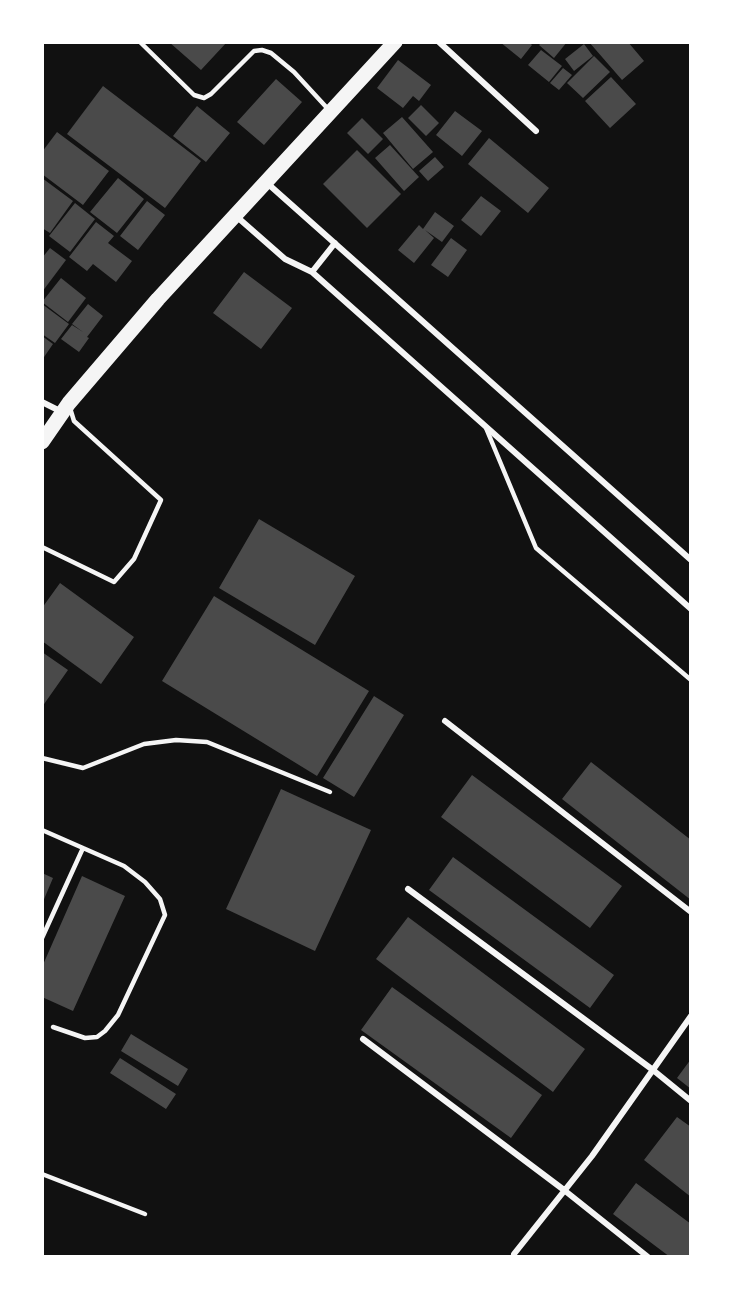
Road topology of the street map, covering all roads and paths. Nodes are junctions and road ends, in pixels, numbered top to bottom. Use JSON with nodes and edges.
{"nodes":[{"id":1,"x":140,"y":42,"type":"edge"},
{"id":2,"x":395,"y":42,"type":"edge"},
{"id":3,"x":439,"y":42,"type":"edge"},
{"id":4,"x":330,"y":111,"type":"junction"},
{"id":5,"x":536,"y":131,"type":"dead end"},
{"id":6,"x":267,"y":183,"type":"junction"},
{"id":7,"x":235,"y":215,"type":"junction"},
{"id":8,"x":335,"y":243,"type":"junction"},
{"id":9,"x":312,"y":272,"type":"junction"},
{"id":10,"x":42,"y":402,"type":"edge"},
{"id":11,"x":66,"y":407,"type":"junction"},
{"id":12,"x":485,"y":426,"type":"junction"},
{"id":13,"x":42,"y":442,"type":"edge"},
{"id":14,"x":42,"y":547,"type":"edge"},
{"id":15,"x":691,"y":560,"type":"edge"},
{"id":16,"x":691,"y":609,"type":"edge"},
{"id":17,"x":691,"y":680,"type":"edge"},
{"id":18,"x":445,"y":720,"type":"dead end"},
{"id":19,"x":42,"y":758,"type":"edge"},
{"id":20,"x":330,"y":792,"type":"dead end"},
{"id":21,"x":42,"y":830,"type":"edge"},
{"id":22,"x":83,"y":848,"type":"junction"},
{"id":23,"x":408,"y":888,"type":"dead end"},
{"id":24,"x":691,"y":912,"type":"edge"},
{"id":25,"x":42,"y":938,"type":"edge"},
{"id":26,"x":691,"y":1016,"type":"edge"},
{"id":27,"x":54,"y":1027,"type":"dead end"},
{"id":28,"x":363,"y":1039,"type":"dead end"},
{"id":29,"x":653,"y":1070,"type":"junction"},
{"id":30,"x":691,"y":1101,"type":"edge"},
{"id":31,"x":42,"y":1174,"type":"edge"},
{"id":32,"x":564,"y":1190,"type":"junction"},
{"id":33,"x":145,"y":1214,"type":"dead end"},
{"id":34,"x":514,"y":1254,"type":"dead end"},
{"id":35,"x":648,"y":1257,"type":"edge"}],
"edges":[{"from":1,"to":4,"type":"lane"},
{"from":2,"to":4,"type":"main road"},
{"from":3,"to":5,"type":"street"},
{"from":4,"to":6,"type":"main road"},
{"from":6,"to":7,"type":"main road"},
{"from":6,"to":8,"type":"street"},
{"from":7,"to":9,"type":"street"},
{"from":7,"to":11,"type":"main road"},
{"from":8,"to":9,"type":"street"},
{"from":8,"to":15,"type":"street"},
{"from":9,"to":12,"type":"street"},
{"from":10,"to":11,"type":"street"},
{"from":11,"to":13,"type":"main road"},
{"from":11,"to":14,"type":"lane"},
{"from":12,"to":16,"type":"street"},
{"from":12,"to":17,"type":"lane"},
{"from":18,"to":24,"type":"street"},
{"from":19,"to":20,"type":"lane"},
{"from":21,"to":22,"type":"lane"},
{"from":22,"to":25,"type":"lane"},
{"from":22,"to":27,"type":"lane"},
{"from":23,"to":29,"type":"street"},
{"from":26,"to":29,"type":"street"},
{"from":28,"to":32,"type":"street"},
{"from":29,"to":30,"type":"street"},
{"from":29,"to":32,"type":"street"},
{"from":31,"to":33,"type":"lane"},
{"from":32,"to":34,"type":"street"},
{"from":32,"to":35,"type":"street"}]}
